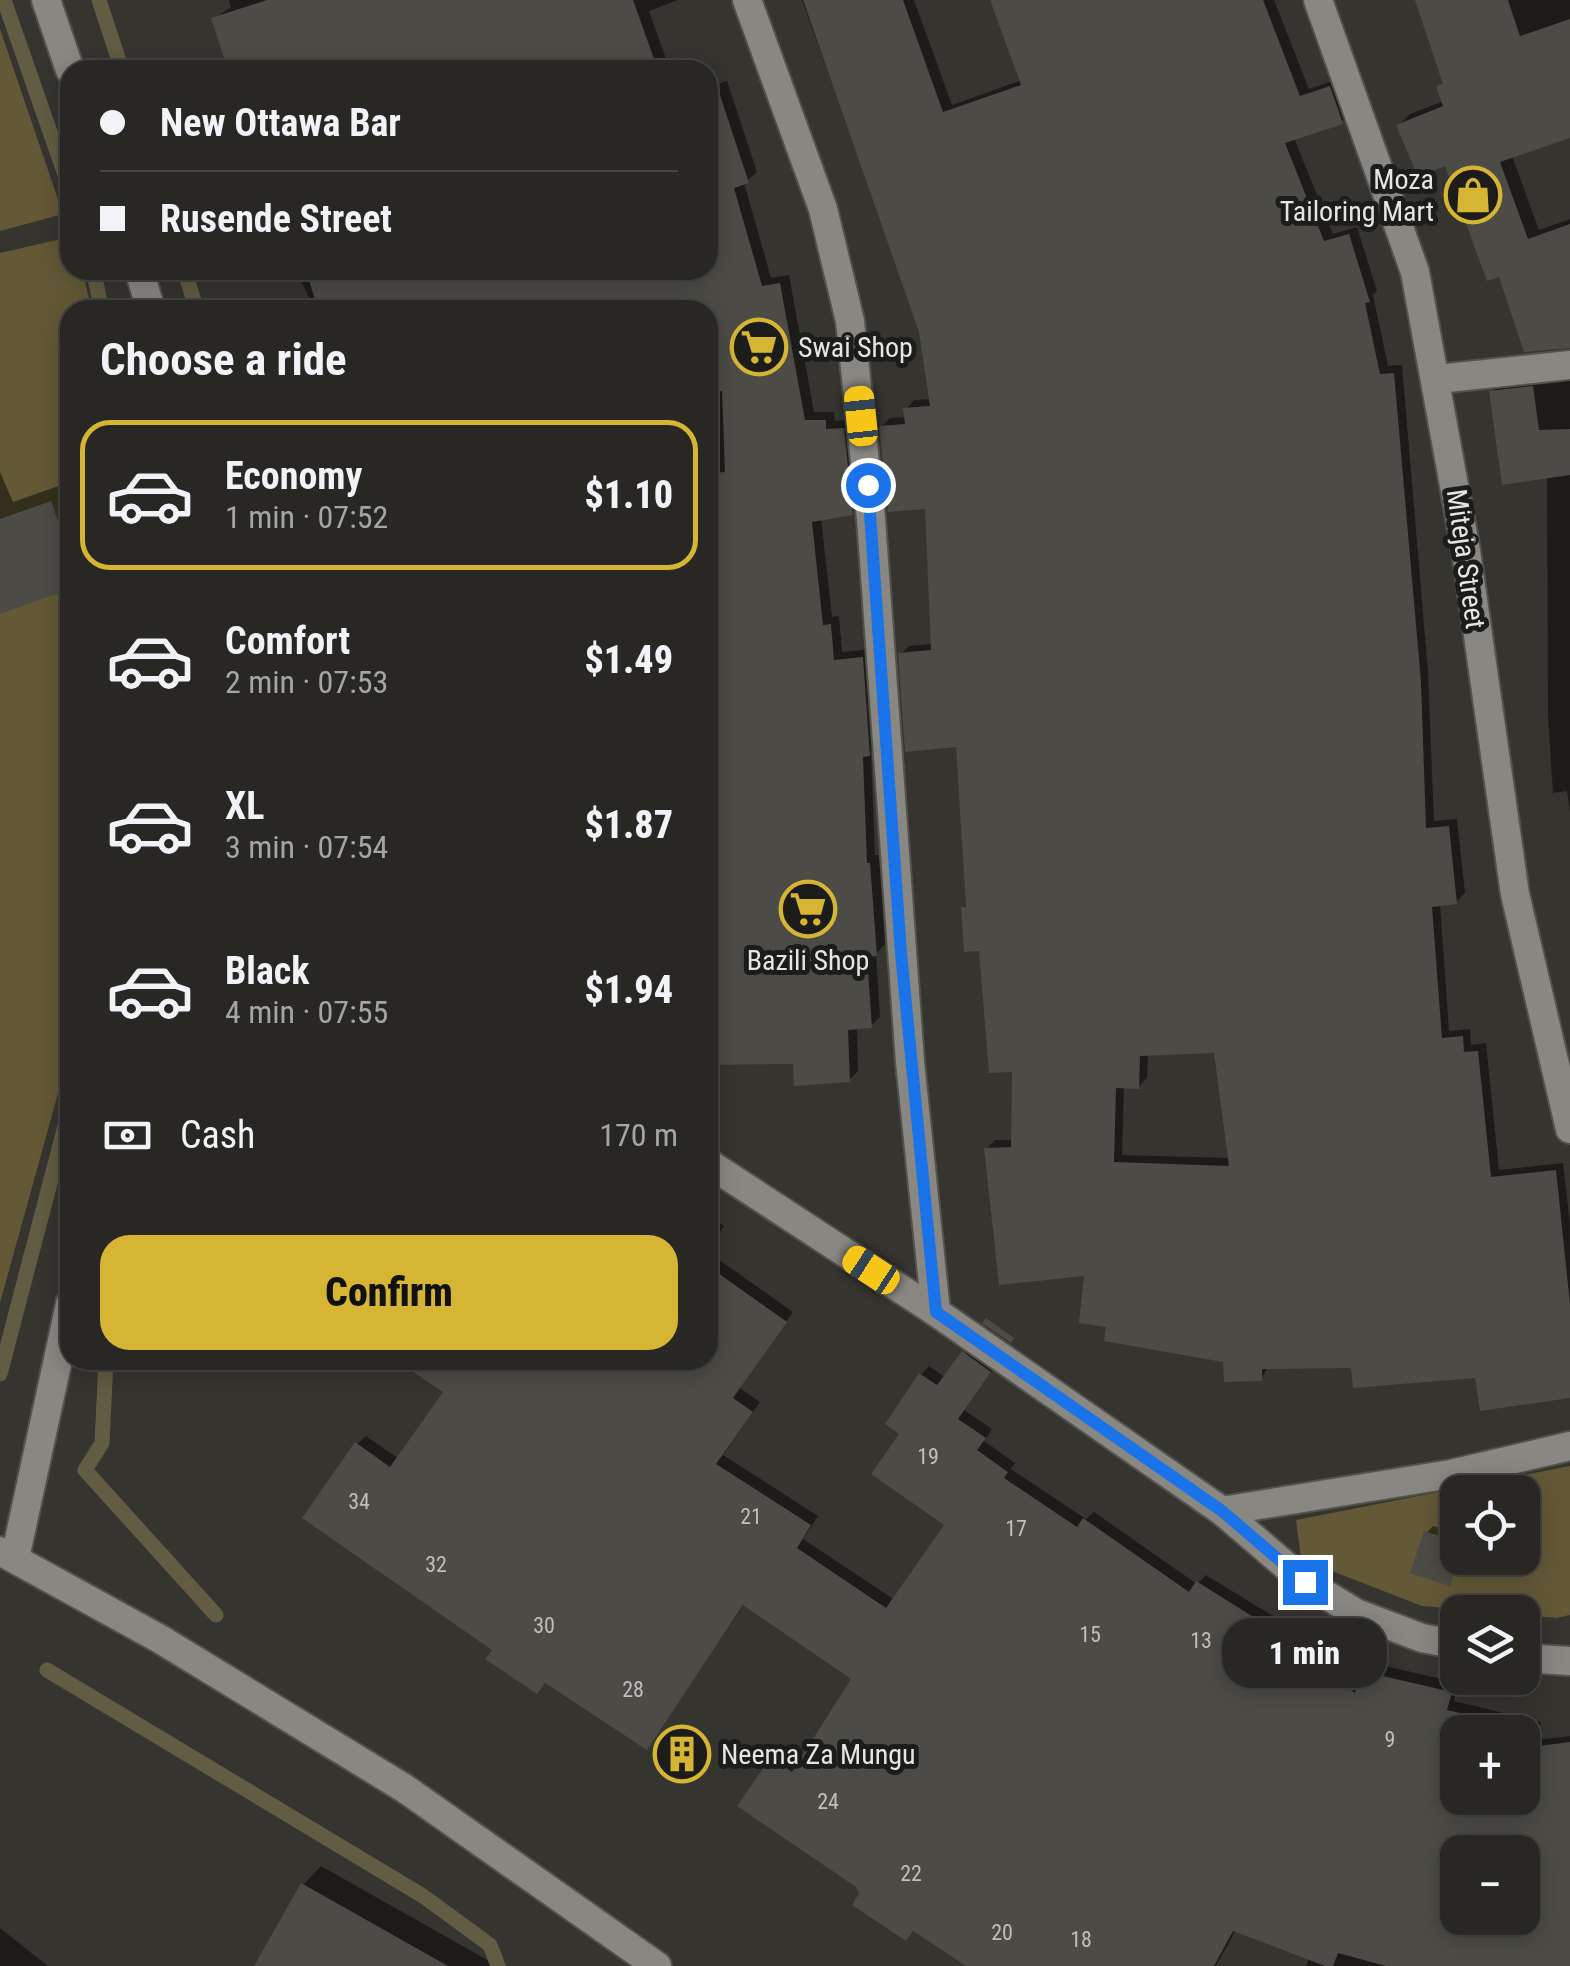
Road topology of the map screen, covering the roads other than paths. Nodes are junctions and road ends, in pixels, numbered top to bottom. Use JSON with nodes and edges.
{"nodes":[{"id":1,"x":46,"y":0,"type":"edge"},
{"id":2,"x":748,"y":0,"type":"edge"},
{"id":3,"x":1318,"y":0,"type":"edge"},
{"id":4,"x":67,"y":60,"type":"edge"},
{"id":5,"x":1570,"y":365,"type":"edge"},
{"id":6,"x":1438,"y":379,"type":"junction"},
{"id":7,"x":1570,"y":1129,"type":"edge"},
{"id":8,"x":718,"y":1170,"type":"edge"},
{"id":9,"x":936,"y":1312,"type":"junction"},
{"id":10,"x":60,"y":1344,"type":"edge"},
{"id":11,"x":1570,"y":1446,"type":"edge"},
{"id":12,"x":1222,"y":1511,"type":"junction"},
{"id":13,"x":8,"y":1555,"type":"edge"},
{"id":14,"x":1440,"y":1642,"type":"edge"},
{"id":15,"x":1540,"y":1659,"type":"edge"},
{"id":16,"x":1570,"y":1660,"type":"edge"},
{"id":17,"x":657,"y":1966,"type":"edge"}],
"edges":[{"from":1,"to":4,"type":"street"},
{"from":2,"to":9,"type":"street"},
{"from":3,"to":6,"type":"street","name":"Miteja Street"},
{"from":5,"to":6,"type":"street"},
{"from":6,"to":7,"type":"street","name":"Miteja Street"},
{"from":8,"to":9,"type":"street"},
{"from":9,"to":12,"type":"street"},
{"from":10,"to":13,"type":"street"},
{"from":11,"to":12,"type":"street"},
{"from":12,"to":14,"type":"street"},
{"from":13,"to":17,"type":"street"},
{"from":15,"to":16,"type":"street"}]}
